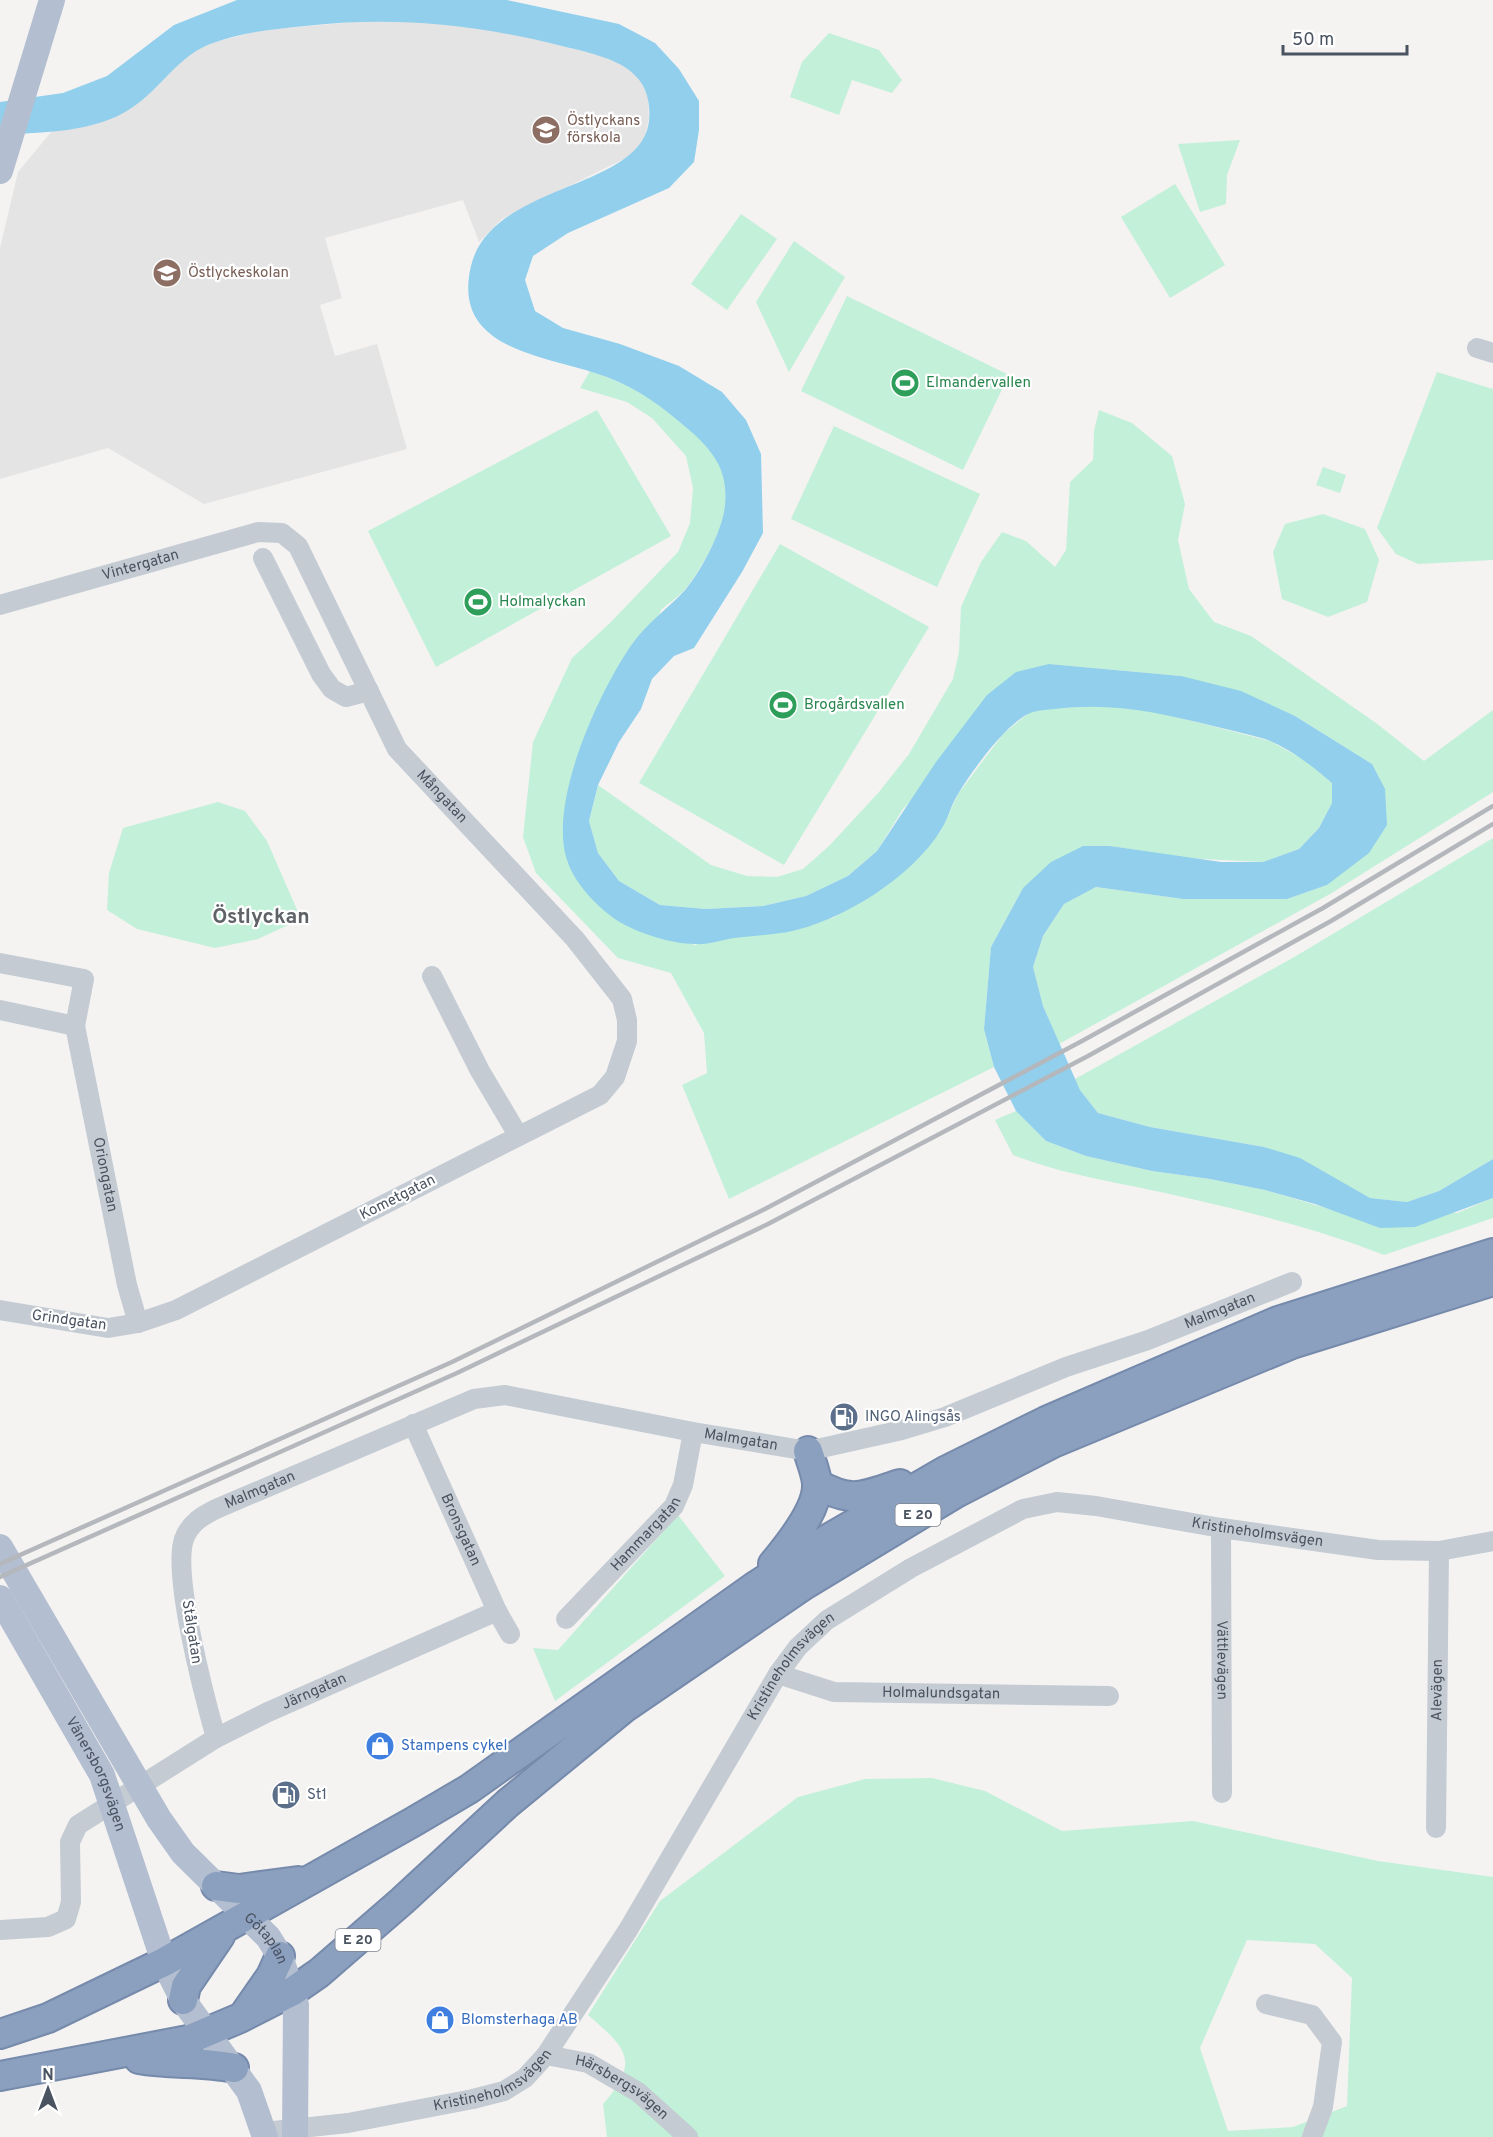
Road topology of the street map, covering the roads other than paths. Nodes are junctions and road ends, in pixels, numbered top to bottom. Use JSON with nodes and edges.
{"nodes":[{"id":1,"x":52,"y":0,"type":"edge"},
{"id":2,"x":67,"y":0,"type":"edge"},
{"id":3,"x":34,"y":67,"type":"junction"},
{"id":4,"x":1,"y":165,"type":"edge"},
{"id":5,"x":282,"y":533,"type":"joint"},
{"id":6,"x":262,"y":558,"type":"dead end"},
{"id":7,"x":0,"y":605,"type":"edge"},
{"id":8,"x":369,"y":691,"type":"junction"},
{"id":9,"x":0,"y":963,"type":"edge"},
{"id":10,"x":432,"y":976,"type":"dead end"},
{"id":11,"x":0,"y":1010,"type":"edge"},
{"id":12,"x":75,"y":1026,"type":"junction"},
{"id":13,"x":627,"y":1041,"type":"joint"},
{"id":14,"x":515,"y":1130,"type":"dead end"},
{"id":15,"x":1493,"y":1253,"type":"edge"},
{"id":16,"x":1493,"y":1281,"type":"edge"},
{"id":17,"x":1292,"y":1282,"type":"dead end"},
{"id":18,"x":0,"y":1310,"type":"edge"},
{"id":19,"x":138,"y":1323,"type":"junction"},
{"id":20,"x":413,"y":1424,"type":"junction"},
{"id":21,"x":693,"y":1432,"type":"junction"},
{"id":22,"x":808,"y":1451,"type":"junction"},
{"id":23,"x":945,"y":1471,"type":"junction"},
{"id":24,"x":817,"y":1484,"type":"junction"},
{"id":25,"x":192,"y":1525,"type":"joint"},
{"id":26,"x":1221,"y":1528,"type":"junction"},
{"id":27,"x":1493,"y":1541,"type":"edge"},
{"id":28,"x":0,"y":1547,"type":"edge"},
{"id":29,"x":1439,"y":1551,"type":"junction"},
{"id":30,"x":754,"y":1587,"type":"junction"},
{"id":31,"x":0,"y":1598,"type":"edge"},
{"id":32,"x":497,"y":1611,"type":"junction"},
{"id":33,"x":566,"y":1619,"type":"dead end"},
{"id":34,"x":510,"y":1635,"type":"dead end"},
{"id":35,"x":778,"y":1674,"type":"junction"},
{"id":36,"x":1109,"y":1696,"type":"dead end"},
{"id":37,"x":216,"y":1738,"type":"junction"},
{"id":38,"x":140,"y":1787,"type":"junction"},
{"id":39,"x":1222,"y":1793,"type":"dead end"},
{"id":40,"x":112,"y":1805,"type":"junction"},
{"id":41,"x":1436,"y":1828,"type":"dead end"},
{"id":42,"x":315,"y":1878,"type":"junction"},
{"id":43,"x":216,"y":1886,"type":"junction"},
{"id":44,"x":235,"y":1922,"type":"junction"},
{"id":45,"x":0,"y":1930,"type":"edge"},
{"id":46,"x":280,"y":1956,"type":"junction"},
{"id":47,"x":164,"y":1962,"type":"junction"},
{"id":48,"x":293,"y":1991,"type":"junction"},
{"id":49,"x":183,"y":2000,"type":"junction"},
{"id":50,"x":1266,"y":2004,"type":"dead end"},
{"id":51,"x":240,"y":2018,"type":"junction"},
{"id":52,"x":207,"y":2032,"type":"junction"},
{"id":53,"x":0,"y":2034,"type":"edge"},
{"id":54,"x":116,"y":2055,"type":"junction"},
{"id":55,"x":546,"y":2055,"type":"junction"},
{"id":56,"x":234,"y":2068,"type":"junction"},
{"id":57,"x":0,"y":2076,"type":"edge"},
{"id":58,"x":295,"y":2133,"type":"edge"},
{"id":59,"x":265,"y":2134,"type":"edge"},
{"id":60,"x":688,"y":2137,"type":"edge"},
{"id":61,"x":1312,"y":2137,"type":"edge"}],
"edges":[{"from":1,"to":3,"type":"main road"},
{"from":2,"to":3,"type":"main road"},
{"from":3,"to":4,"type":"main road"},
{"from":5,"to":7,"type":"street","name":"Vintergatan"},
{"from":5,"to":8,"type":"street","name":"Mångatan"},
{"from":6,"to":8,"type":"street"},
{"from":8,"to":13,"type":"street","name":"Mångatan"},
{"from":9,"to":12,"type":"street","name":"Oriongatan"},
{"from":10,"to":14,"type":"street"},
{"from":11,"to":12,"type":"street"},
{"from":12,"to":19,"type":"street","name":"Oriongatan"},
{"from":13,"to":19,"type":"street","name":"Kometgatan"},
{"from":15,"to":23,"type":"highway","number":"E 20"},
{"from":16,"to":48,"type":"highway","number":"E 20"},
{"from":17,"to":22,"type":"street","name":"Malmgatan"},
{"from":18,"to":19,"type":"street","name":"Grindgatan"},
{"from":20,"to":21,"type":"street","name":"Malmgatan"},
{"from":20,"to":25,"type":"street","name":"Malmgatan"},
{"from":20,"to":32,"type":"street","name":"Bronsgatan"},
{"from":21,"to":22,"type":"street","name":"Malmgatan"},
{"from":21,"to":33,"type":"street","name":"Hammargatan"},
{"from":22,"to":24,"type":"highway"},
{"from":23,"to":24,"type":"highway"},
{"from":23,"to":30,"type":"highway","number":"E 20"},
{"from":24,"to":30,"type":"highway"},
{"from":25,"to":37,"type":"street","name":"Stålgatan"},
{"from":26,"to":29,"type":"street","name":"Kristineholmsvägen"},
{"from":26,"to":35,"type":"street","name":"Kristineholmsvägen"},
{"from":26,"to":39,"type":"street","name":"Vättlevägen"},
{"from":27,"to":29,"type":"street","name":"Kristineholmsvägen"},
{"from":28,"to":38,"type":"main road","name":"Vänersborgsvägen"},
{"from":29,"to":41,"type":"street","name":"Alevägen"},
{"from":30,"to":42,"type":"highway","number":"E 20"},
{"from":31,"to":40,"type":"main road","name":"Vänersborgsvägen"},
{"from":32,"to":34,"type":"street","name":"Bronsgatan"},
{"from":32,"to":37,"type":"street","name":"Järngatan"},
{"from":35,"to":36,"type":"street","name":"Holmalundsgatan"},
{"from":35,"to":55,"type":"street","name":"Kristineholmsvägen"},
{"from":37,"to":38,"type":"street","name":"Järngatan"},
{"from":38,"to":40,"type":"street","name":"Järngatan"},
{"from":38,"to":43,"type":"main road","name":"Götaplan"},
{"from":40,"to":45,"type":"street","name":"Järngatan"},
{"from":40,"to":47,"type":"main road","name":"Vänersborgsvägen"},
{"from":42,"to":43,"type":"highway"},
{"from":42,"to":44,"type":"highway","number":"E 20"},
{"from":43,"to":44,"type":"main road","name":"Götaplan"},
{"from":44,"to":46,"type":"main road","name":"Götaplan"},
{"from":44,"to":47,"type":"highway","number":"E 20"},
{"from":44,"to":49,"type":"highway"},
{"from":46,"to":48,"type":"main road","name":"Götaplan"},
{"from":46,"to":51,"type":"highway"},
{"from":47,"to":49,"type":"main road"},
{"from":47,"to":53,"type":"highway","number":"E 20"},
{"from":48,"to":51,"type":"highway","number":"E 20"},
{"from":48,"to":58,"type":"main road","name":"Götaplan"},
{"from":49,"to":52,"type":"main road"},
{"from":50,"to":61,"type":"street"},
{"from":51,"to":52,"type":"highway","number":"E 20"},
{"from":52,"to":54,"type":"highway","number":"E 20"},
{"from":52,"to":56,"type":"main road"},
{"from":54,"to":56,"type":"highway"},
{"from":54,"to":57,"type":"highway","number":"E 20"},
{"from":55,"to":58,"type":"street","name":"Kristineholmsvägen"},
{"from":55,"to":60,"type":"street","name":"Härsbergsvägen"},
{"from":56,"to":59,"type":"main road"},
{"from":58,"to":59,"type":"street","name":"Kristineholmsvägen"}]}
